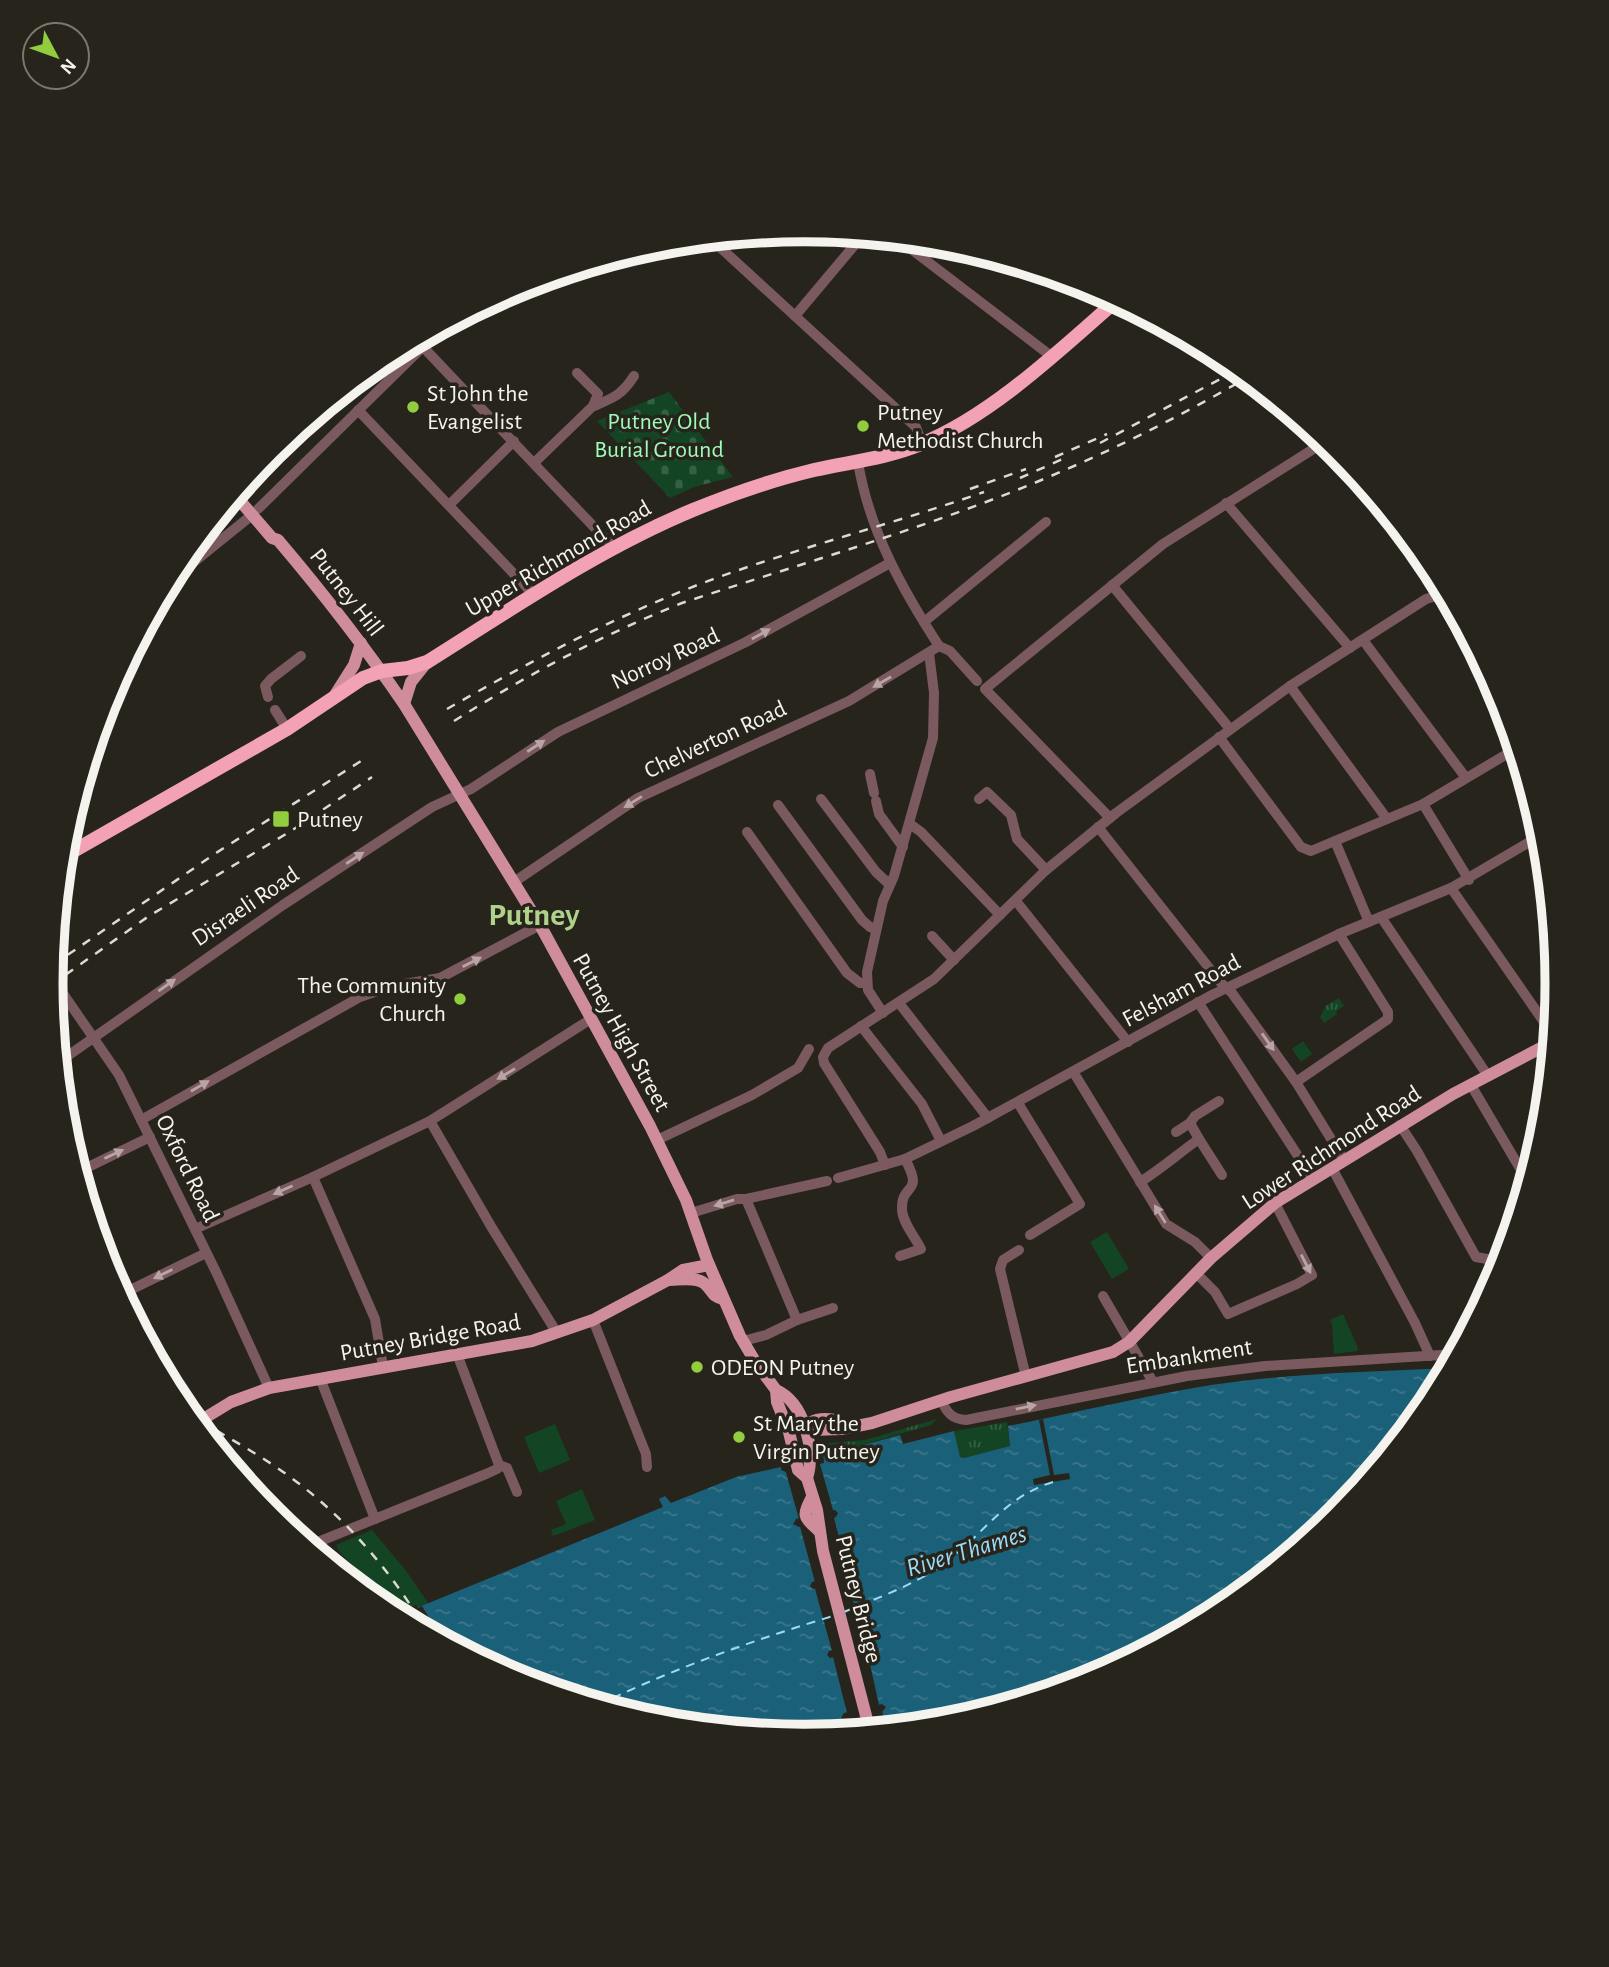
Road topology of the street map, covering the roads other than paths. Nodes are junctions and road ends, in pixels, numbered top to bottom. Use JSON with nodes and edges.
{"nodes":[{"id":1,"x":856,"y":244,"type":"edge"},
{"id":2,"x":721,"y":247,"type":"edge"},
{"id":3,"x":912,"y":250,"type":"edge"},
{"id":4,"x":1108,"y":307,"type":"edge"},
{"id":5,"x":795,"y":316,"type":"junction"},
{"id":6,"x":423,"y":347,"type":"edge"},
{"id":7,"x":420,"y":350,"type":"edge"},
{"id":8,"x":1051,"y":356,"type":"junction"},
{"id":9,"x":577,"y":373,"type":"dead end"},
{"id":10,"x":634,"y":376,"type":"dead end"},
{"id":11,"x":593,"y":406,"type":"junction"},
{"id":12,"x":358,"y":410,"type":"junction"},
{"id":13,"x":514,"y":441,"type":"junction"},
{"id":14,"x":922,"y":443,"type":"junction"},
{"id":15,"x":1316,"y":447,"type":"edge"},
{"id":16,"x":858,"y":462,"type":"junction"},
{"id":17,"x":534,"y":463,"type":"junction"},
{"id":18,"x":245,"y":497,"type":"edge"},
{"id":19,"x":242,"y":501,"type":"edge"},
{"id":20,"x":1226,"y":503,"type":"junction"},
{"id":21,"x":450,"y":505,"type":"junction"},
{"id":22,"x":255,"y":512,"type":"junction"},
{"id":23,"x":1046,"y":522,"type":"dead end"},
{"id":24,"x":613,"y":547,"type":"junction"},
{"id":25,"x":197,"y":559,"type":"edge"},
{"id":26,"x":890,"y":563,"type":"junction"},
{"id":27,"x":1112,"y":585,"type":"junction"},
{"id":28,"x":534,"y":595,"type":"junction"},
{"id":29,"x":1436,"y":596,"type":"edge"},
{"id":30,"x":924,"y":622,"type":"junction"},
{"id":31,"x":1363,"y":640,"type":"junction"},
{"id":32,"x":360,"y":643,"type":"junction"},
{"id":33,"x":940,"y":646,"type":"junction"},
{"id":34,"x":1350,"y":648,"type":"junction"},
{"id":35,"x":929,"y":653,"type":"junction"},
{"id":36,"x":301,"y":656,"type":"dead end"},
{"id":37,"x":426,"y":662,"type":"junction"},
{"id":38,"x":382,"y":671,"type":"junction"},
{"id":39,"x":981,"y":685,"type":"junction"},
{"id":40,"x":1290,"y":686,"type":"junction"},
{"id":41,"x":335,"y":696,"type":"junction"},
{"id":42,"x":268,"y":697,"type":"dead end"},
{"id":43,"x":404,"y":704,"type":"junction"},
{"id":44,"x":275,"y":710,"type":"dead end"},
{"id":45,"x":287,"y":729,"type":"junction"},
{"id":46,"x":1230,"y":729,"type":"junction"},
{"id":47,"x":1219,"y":737,"type":"junction"},
{"id":48,"x":1509,"y":753,"type":"edge"},
{"id":49,"x":870,"y":774,"type":"dead end"},
{"id":50,"x":1466,"y":778,"type":"junction"},
{"id":51,"x":460,"y":794,"type":"junction"},
{"id":52,"x":821,"y":799,"type":"dead end"},
{"id":53,"x":979,"y":799,"type":"dead end"},
{"id":54,"x":1423,"y":804,"type":"junction"},
{"id":55,"x":778,"y":805,"type":"dead end"},
{"id":56,"x":1110,"y":818,"type":"junction"},
{"id":57,"x":1387,"y":819,"type":"junction"},
{"id":58,"x":910,"y":824,"type":"junction"},
{"id":59,"x":1098,"y":827,"type":"junction"},
{"id":60,"x":747,"y":832,"type":"dead end"},
{"id":61,"x":1335,"y":841,"type":"junction"},
{"id":62,"x":1532,"y":841,"type":"edge"},
{"id":63,"x":903,"y":847,"type":"junction"},
{"id":64,"x":75,"y":850,"type":"edge"},
{"id":65,"x":1046,"y":870,"type":"junction"},
{"id":66,"x":892,"y":880,"type":"junction"},
{"id":67,"x":1469,"y":880,"type":"junction"},
{"id":68,"x":514,"y":883,"type":"junction"},
{"id":69,"x":1451,"y":888,"type":"junction"},
{"id":70,"x":1016,"y":901,"type":"junction"},
{"id":71,"x":1000,"y":915,"type":"junction"},
{"id":72,"x":1381,"y":917,"type":"junction"},
{"id":73,"x":1368,"y":922,"type":"junction"},
{"id":74,"x":540,"y":925,"type":"junction"},
{"id":75,"x":876,"y":929,"type":"junction"},
{"id":76,"x":1339,"y":934,"type":"junction"},
{"id":77,"x":932,"y":936,"type":"dead end"},
{"id":78,"x":954,"y":960,"type":"junction"},
{"id":79,"x":867,"y":983,"type":"junction"},
{"id":80,"x":1227,"y":988,"type":"junction"},
{"id":81,"x":63,"y":993,"type":"edge"},
{"id":82,"x":1198,"y":1002,"type":"junction"},
{"id":83,"x":899,"y":1003,"type":"junction"},
{"id":84,"x":883,"y":1013,"type":"junction"},
{"id":85,"x":591,"y":1019,"type":"junction"},
{"id":86,"x":1544,"y":1023,"type":"edge"},
{"id":87,"x":861,"y":1026,"type":"junction"},
{"id":88,"x":94,"y":1037,"type":"junction"},
{"id":89,"x":1128,"y":1042,"type":"junction"},
{"id":90,"x":1543,"y":1047,"type":"edge"},
{"id":91,"x":810,"y":1049,"type":"dead end"},
{"id":92,"x":1538,"y":1049,"type":"junction"},
{"id":93,"x":1542,"y":1055,"type":"edge"},
{"id":94,"x":67,"y":1056,"type":"edge"},
{"id":95,"x":1074,"y":1073,"type":"junction"},
{"id":96,"x":1488,"y":1076,"type":"junction"},
{"id":97,"x":1296,"y":1082,"type":"junction"},
{"id":98,"x":1471,"y":1084,"type":"junction"},
{"id":99,"x":1219,"y":1101,"type":"dead end"},
{"id":100,"x":1018,"y":1103,"type":"junction"},
{"id":101,"x":988,"y":1118,"type":"junction"},
{"id":102,"x":141,"y":1120,"type":"junction"},
{"id":103,"x":430,"y":1121,"type":"junction"},
{"id":104,"x":1190,"y":1123,"type":"junction"},
{"id":105,"x":1400,"y":1125,"type":"junction"},
{"id":106,"x":1176,"y":1132,"type":"dead end"},
{"id":107,"x":150,"y":1137,"type":"junction"},
{"id":108,"x":1199,"y":1139,"type":"junction"},
{"id":109,"x":657,"y":1140,"type":"junction"},
{"id":110,"x":941,"y":1141,"type":"junction"},
{"id":111,"x":905,"y":1158,"type":"junction"},
{"id":112,"x":1344,"y":1160,"type":"junction"},
{"id":113,"x":885,"y":1165,"type":"junction"},
{"id":114,"x":86,"y":1168,"type":"edge"},
{"id":115,"x":1332,"y":1168,"type":"junction"},
{"id":116,"x":1522,"y":1171,"type":"edge"},
{"id":117,"x":1222,"y":1175,"type":"dead end"},
{"id":118,"x":313,"y":1177,"type":"junction"},
{"id":119,"x":1313,"y":1179,"type":"junction"},
{"id":120,"x":1140,"y":1182,"type":"junction"},
{"id":121,"x":746,"y":1199,"type":"junction"},
{"id":122,"x":1275,"y":1203,"type":"junction"},
{"id":123,"x":691,"y":1213,"type":"junction"},
{"id":124,"x":195,"y":1229,"type":"junction"},
{"id":125,"x":1030,"y":1235,"type":"dead end"},
{"id":126,"x":1019,"y":1250,"type":"dead end"},
{"id":127,"x":206,"y":1253,"type":"junction"},
{"id":128,"x":900,"y":1256,"type":"dead end"},
{"id":129,"x":1211,"y":1258,"type":"junction"},
{"id":130,"x":1493,"y":1260,"type":"edge"},
{"id":131,"x":709,"y":1265,"type":"junction"},
{"id":132,"x":1196,"y":1273,"type":"junction"},
{"id":133,"x":668,"y":1280,"type":"junction"},
{"id":134,"x":129,"y":1290,"type":"edge"},
{"id":135,"x":1103,"y":1296,"type":"dead end"},
{"id":136,"x":723,"y":1299,"type":"junction"},
{"id":137,"x":833,"y":1308,"type":"dead end"},
{"id":138,"x":593,"y":1320,"type":"junction"},
{"id":139,"x":797,"y":1320,"type":"junction"},
{"id":140,"x":557,"y":1333,"type":"junction"},
{"id":141,"x":743,"y":1341,"type":"junction"},
{"id":142,"x":1129,"y":1342,"type":"junction"},
{"id":143,"x":457,"y":1354,"type":"junction"},
{"id":144,"x":1447,"y":1355,"type":"edge"},
{"id":145,"x":1430,"y":1356,"type":"junction"},
{"id":146,"x":383,"y":1367,"type":"junction"},
{"id":147,"x":1026,"y":1377,"type":"junction"},
{"id":148,"x":320,"y":1378,"type":"junction"},
{"id":149,"x":1153,"y":1382,"type":"junction"},
{"id":150,"x":269,"y":1388,"type":"junction"},
{"id":151,"x":776,"y":1390,"type":"junction"},
{"id":152,"x":941,"y":1400,"type":"junction"},
{"id":153,"x":204,"y":1418,"type":"edge"},
{"id":154,"x":805,"y":1426,"type":"junction"},
{"id":155,"x":842,"y":1429,"type":"junction"},
{"id":156,"x":789,"y":1432,"type":"junction"},
{"id":157,"x":808,"y":1449,"type":"junction"},
{"id":158,"x":499,"y":1465,"type":"junction"},
{"id":159,"x":647,"y":1467,"type":"dead end"},
{"id":160,"x":807,"y":1479,"type":"junction"},
{"id":161,"x":517,"y":1492,"type":"dead end"},
{"id":162,"x":375,"y":1519,"type":"junction"},
{"id":163,"x":317,"y":1542,"type":"edge"},
{"id":164,"x":868,"y":1722,"type":"edge"}],
"edges":[{"from":1,"to":5,"type":"street"},
{"from":2,"to":5,"type":"street"},
{"from":3,"to":8,"type":"street"},
{"from":4,"to":8,"type":"highway","name":"Upper Richmond Road"},
{"from":5,"to":14,"type":"street"},
{"from":6,"to":13,"type":"street"},
{"from":7,"to":12,"type":"street"},
{"from":8,"to":14,"type":"highway","name":"Upper Richmond Road"},
{"from":9,"to":11,"type":"street"},
{"from":10,"to":11,"type":"street"},
{"from":11,"to":17,"type":"street"},
{"from":12,"to":21,"type":"street"},
{"from":12,"to":22,"type":"street"},
{"from":13,"to":17,"type":"street"},
{"from":13,"to":21,"type":"street"},
{"from":14,"to":16,"type":"highway","name":"Upper Richmond Road"},
{"from":15,"to":20,"type":"street"},
{"from":16,"to":24,"type":"highway","name":"Upper Richmond Road"},
{"from":16,"to":26,"type":"street"},
{"from":17,"to":24,"type":"street"},
{"from":18,"to":22,"type":"main road","name":"Putney Hill"},
{"from":19,"to":22,"type":"main road","name":"Putney Hill"},
{"from":20,"to":27,"type":"street"},
{"from":20,"to":34,"type":"street"},
{"from":21,"to":28,"type":"street"},
{"from":22,"to":25,"type":"street"},
{"from":22,"to":32,"type":"main road","name":"Putney Hill"},
{"from":23,"to":30,"type":"street"},
{"from":24,"to":28,"type":"highway","name":"Upper Richmond Road"},
{"from":26,"to":30,"type":"street"},
{"from":51,"to":26,"type":"street","name":"Norroy Road","one_way":true},
{"from":27,"to":39,"type":"street"},
{"from":27,"to":46,"type":"street"},
{"from":28,"to":37,"type":"highway","name":"Upper Richmond Road"},
{"from":29,"to":31,"type":"street"},
{"from":30,"to":33,"type":"street"},
{"from":31,"to":34,"type":"street"},
{"from":31,"to":50,"type":"street"},
{"from":32,"to":38,"type":"main road","name":"Putney Hill"},
{"from":32,"to":41,"type":"main road"},
{"from":33,"to":35,"type":"street","name":"Chelverton Road"},
{"from":33,"to":39,"type":"street"},
{"from":34,"to":40,"type":"street"},
{"from":35,"to":58,"type":"street"},
{"from":35,"to":68,"type":"street","name":"Chelverton Road","one_way":true},
{"from":36,"to":42,"type":"street"},
{"from":37,"to":38,"type":"highway","name":"Upper Richmond Road"},
{"from":37,"to":43,"type":"main road"},
{"from":38,"to":41,"type":"highway","name":"Upper Richmond Road"},
{"from":38,"to":43,"type":"main road","name":"Putney High Street"},
{"from":39,"to":56,"type":"street"},
{"from":40,"to":46,"type":"street"},
{"from":40,"to":57,"type":"street"},
{"from":41,"to":45,"type":"highway","name":"Upper Richmond Road"},
{"from":43,"to":51,"type":"main road","name":"Putney High Street"},
{"from":44,"to":45,"type":"street"},
{"from":45,"to":64,"type":"highway","name":"Upper Richmond Road"},
{"from":46,"to":47,"type":"street"},
{"from":47,"to":56,"type":"street"},
{"from":47,"to":61,"type":"street"},
{"from":48,"to":50,"type":"street"},
{"from":49,"to":63,"type":"street"},
{"from":50,"to":54,"type":"street"},
{"from":51,"to":68,"type":"main road","name":"Putney High Street"},
{"from":88,"to":51,"type":"street","name":"Disraeli Road","one_way":true},
{"from":52,"to":66,"type":"street"},
{"from":53,"to":65,"type":"street"},
{"from":54,"to":57,"type":"street"},
{"from":54,"to":67,"type":"street"},
{"from":55,"to":75,"type":"street"},
{"from":56,"to":59,"type":"street"},
{"from":57,"to":61,"type":"street"},
{"from":58,"to":63,"type":"street"},
{"from":58,"to":71,"type":"street"},
{"from":59,"to":65,"type":"street"},
{"from":59,"to":80,"type":"street"},
{"from":60,"to":79,"type":"street"},
{"from":61,"to":73,"type":"street"},
{"from":62,"to":67,"type":"street","name":"Felsham Road"},
{"from":63,"to":66,"type":"street"},
{"from":65,"to":70,"type":"street"},
{"from":66,"to":75,"type":"street"},
{"from":67,"to":69,"type":"street","name":"Felsham Road"},
{"from":68,"to":74,"type":"main road","name":"Putney High Street"},
{"from":69,"to":72,"type":"street","name":"Felsham Road"},
{"from":69,"to":86,"type":"street"},
{"from":70,"to":71,"type":"street"},
{"from":70,"to":89,"type":"street"},
{"from":71,"to":78,"type":"street"},
{"from":72,"to":73,"type":"street","name":"Felsham Road"},
{"from":72,"to":96,"type":"street"},
{"from":73,"to":76,"type":"street","name":"Felsham Road"},
{"from":74,"to":85,"type":"main road","name":"Putney High Street"},
{"from":102,"to":74,"type":"street","one_way":true},
{"from":75,"to":79,"type":"street"},
{"from":76,"to":80,"type":"street","name":"Felsham Road"},
{"from":76,"to":97,"type":"street"},
{"from":77,"to":78,"type":"street"},
{"from":78,"to":83,"type":"street"},
{"from":79,"to":84,"type":"street"},
{"from":80,"to":82,"type":"street","name":"Felsham Road"},
{"from":80,"to":97,"type":"street","one_way":true},
{"from":81,"to":88,"type":"street","name":"Oxford Road"},
{"from":82,"to":89,"type":"street","name":"Felsham Road"},
{"from":82,"to":119,"type":"street"},
{"from":83,"to":84,"type":"street"},
{"from":83,"to":101,"type":"street"},
{"from":84,"to":87,"type":"street"},
{"from":85,"to":103,"type":"street","one_way":true},
{"from":85,"to":109,"type":"main road","name":"Putney High Street"},
{"from":87,"to":110,"type":"street"},
{"from":87,"to":113,"type":"street"},
{"from":88,"to":94,"type":"street","name":"Disraeli Road"},
{"from":88,"to":102,"type":"street","name":"Oxford Road"},
{"from":89,"to":95,"type":"street","name":"Felsham Road"},
{"from":90,"to":92,"type":"main road","name":"Lower Richmond Road"},
{"from":91,"to":109,"type":"street"},
{"from":92,"to":93,"type":"street"},
{"from":92,"to":96,"type":"main road","name":"Lower Richmond Road"},
{"from":95,"to":100,"type":"street","name":"Felsham Road"},
{"from":95,"to":120,"type":"street"},
{"from":96,"to":98,"type":"main road","name":"Lower Richmond Road"},
{"from":97,"to":112,"type":"street"},
{"from":98,"to":105,"type":"main road","name":"Lower Richmond Road"},
{"from":98,"to":116,"type":"street"},
{"from":99,"to":104,"type":"street"},
{"from":100,"to":101,"type":"street","name":"Felsham Road"},
{"from":100,"to":125,"type":"street"},
{"from":101,"to":110,"type":"street","name":"Felsham Road"},
{"from":102,"to":107,"type":"street","name":"Oxford Road"},
{"from":103,"to":118,"type":"street"},
{"from":103,"to":140,"type":"street"},
{"from":104,"to":106,"type":"street"},
{"from":104,"to":108,"type":"street"},
{"from":105,"to":112,"type":"main road","name":"Lower Richmond Road"},
{"from":105,"to":130,"type":"street"},
{"from":114,"to":107,"type":"street","one_way":true},
{"from":107,"to":124,"type":"street","name":"Oxford Road"},
{"from":108,"to":117,"type":"street"},
{"from":108,"to":120,"type":"street"},
{"from":109,"to":123,"type":"main road","name":"Putney High Street"},
{"from":110,"to":111,"type":"street","name":"Felsham Road"},
{"from":111,"to":113,"type":"street","name":"Felsham Road"},
{"from":111,"to":128,"type":"street"},
{"from":112,"to":115,"type":"main road","name":"Lower Richmond Road"},
{"from":113,"to":121,"type":"street","name":"Felsham Road"},
{"from":115,"to":119,"type":"main road","name":"Lower Richmond Road"},
{"from":115,"to":145,"type":"street"},
{"from":118,"to":124,"type":"street","one_way":true},
{"from":118,"to":146,"type":"street"},
{"from":119,"to":122,"type":"main road","name":"Lower Richmond Road"},
{"from":129,"to":120,"type":"street","one_way":true},
{"from":121,"to":123,"type":"street","name":"Felsham Road","one_way":true},
{"from":121,"to":139,"type":"street"},
{"from":122,"to":129,"type":"main road","name":"Lower Richmond Road"},
{"from":122,"to":132,"type":"street","one_way":true},
{"from":123,"to":131,"type":"main road","name":"Putney High Street"},
{"from":124,"to":127,"type":"street","name":"Oxford Road"},
{"from":126,"to":147,"type":"street"},
{"from":127,"to":134,"type":"street","one_way":true},
{"from":127,"to":150,"type":"street","name":"Oxford Road"},
{"from":129,"to":132,"type":"main road","name":"Lower Richmond Road"},
{"from":131,"to":133,"type":"main road","name":"Putney Bridge Road"},
{"from":131,"to":136,"type":"main road","name":"Putney High Street"},
{"from":132,"to":142,"type":"main road","name":"Lower Richmond Road"},
{"from":133,"to":136,"type":"main road"},
{"from":133,"to":138,"type":"main road","name":"Putney Bridge Road"},
{"from":135,"to":142,"type":"street"},
{"from":136,"to":141,"type":"main road","name":"Putney High Street"},
{"from":137,"to":139,"type":"street"},
{"from":138,"to":140,"type":"main road","name":"Putney Bridge Road"},
{"from":138,"to":159,"type":"street"},
{"from":139,"to":141,"type":"street"},
{"from":140,"to":143,"type":"main road","name":"Putney Bridge Road"},
{"from":141,"to":151,"type":"main road","name":"Putney High Street"},
{"from":142,"to":147,"type":"main road","name":"Lower Richmond Road"},
{"from":142,"to":149,"type":"street"},
{"from":143,"to":146,"type":"main road","name":"Putney Bridge Road"},
{"from":143,"to":158,"type":"street"},
{"from":144,"to":145,"type":"street","name":"Embankment"},
{"from":145,"to":149,"type":"street","name":"Embankment"},
{"from":146,"to":148,"type":"main road","name":"Putney Bridge Road"},
{"from":147,"to":152,"type":"main road","name":"Lower Richmond Road"},
{"from":148,"to":150,"type":"main road","name":"Putney Bridge Road"},
{"from":148,"to":162,"type":"street"},
{"from":152,"to":149,"type":"street","name":"Embankment","one_way":true},
{"from":150,"to":153,"type":"main road","name":"Putney Bridge Road"},
{"from":151,"to":154,"type":"main road"},
{"from":151,"to":156,"type":"main road","name":"Putney High Street"},
{"from":152,"to":155,"type":"main road","name":"Lower Richmond Road"},
{"from":154,"to":155,"type":"main road","name":"Lower Richmond Road"},
{"from":154,"to":156,"type":"main road"},
{"from":154,"to":157,"type":"main road"},
{"from":155,"to":157,"type":"main road","name":"Lower Richmond Road"},
{"from":156,"to":160,"type":"main road"},
{"from":157,"to":160,"type":"main road"},
{"from":158,"to":161,"type":"street"},
{"from":158,"to":162,"type":"street"},
{"from":160,"to":164,"type":"main road","name":"Putney Bridge"},
{"from":162,"to":163,"type":"street"}]}
